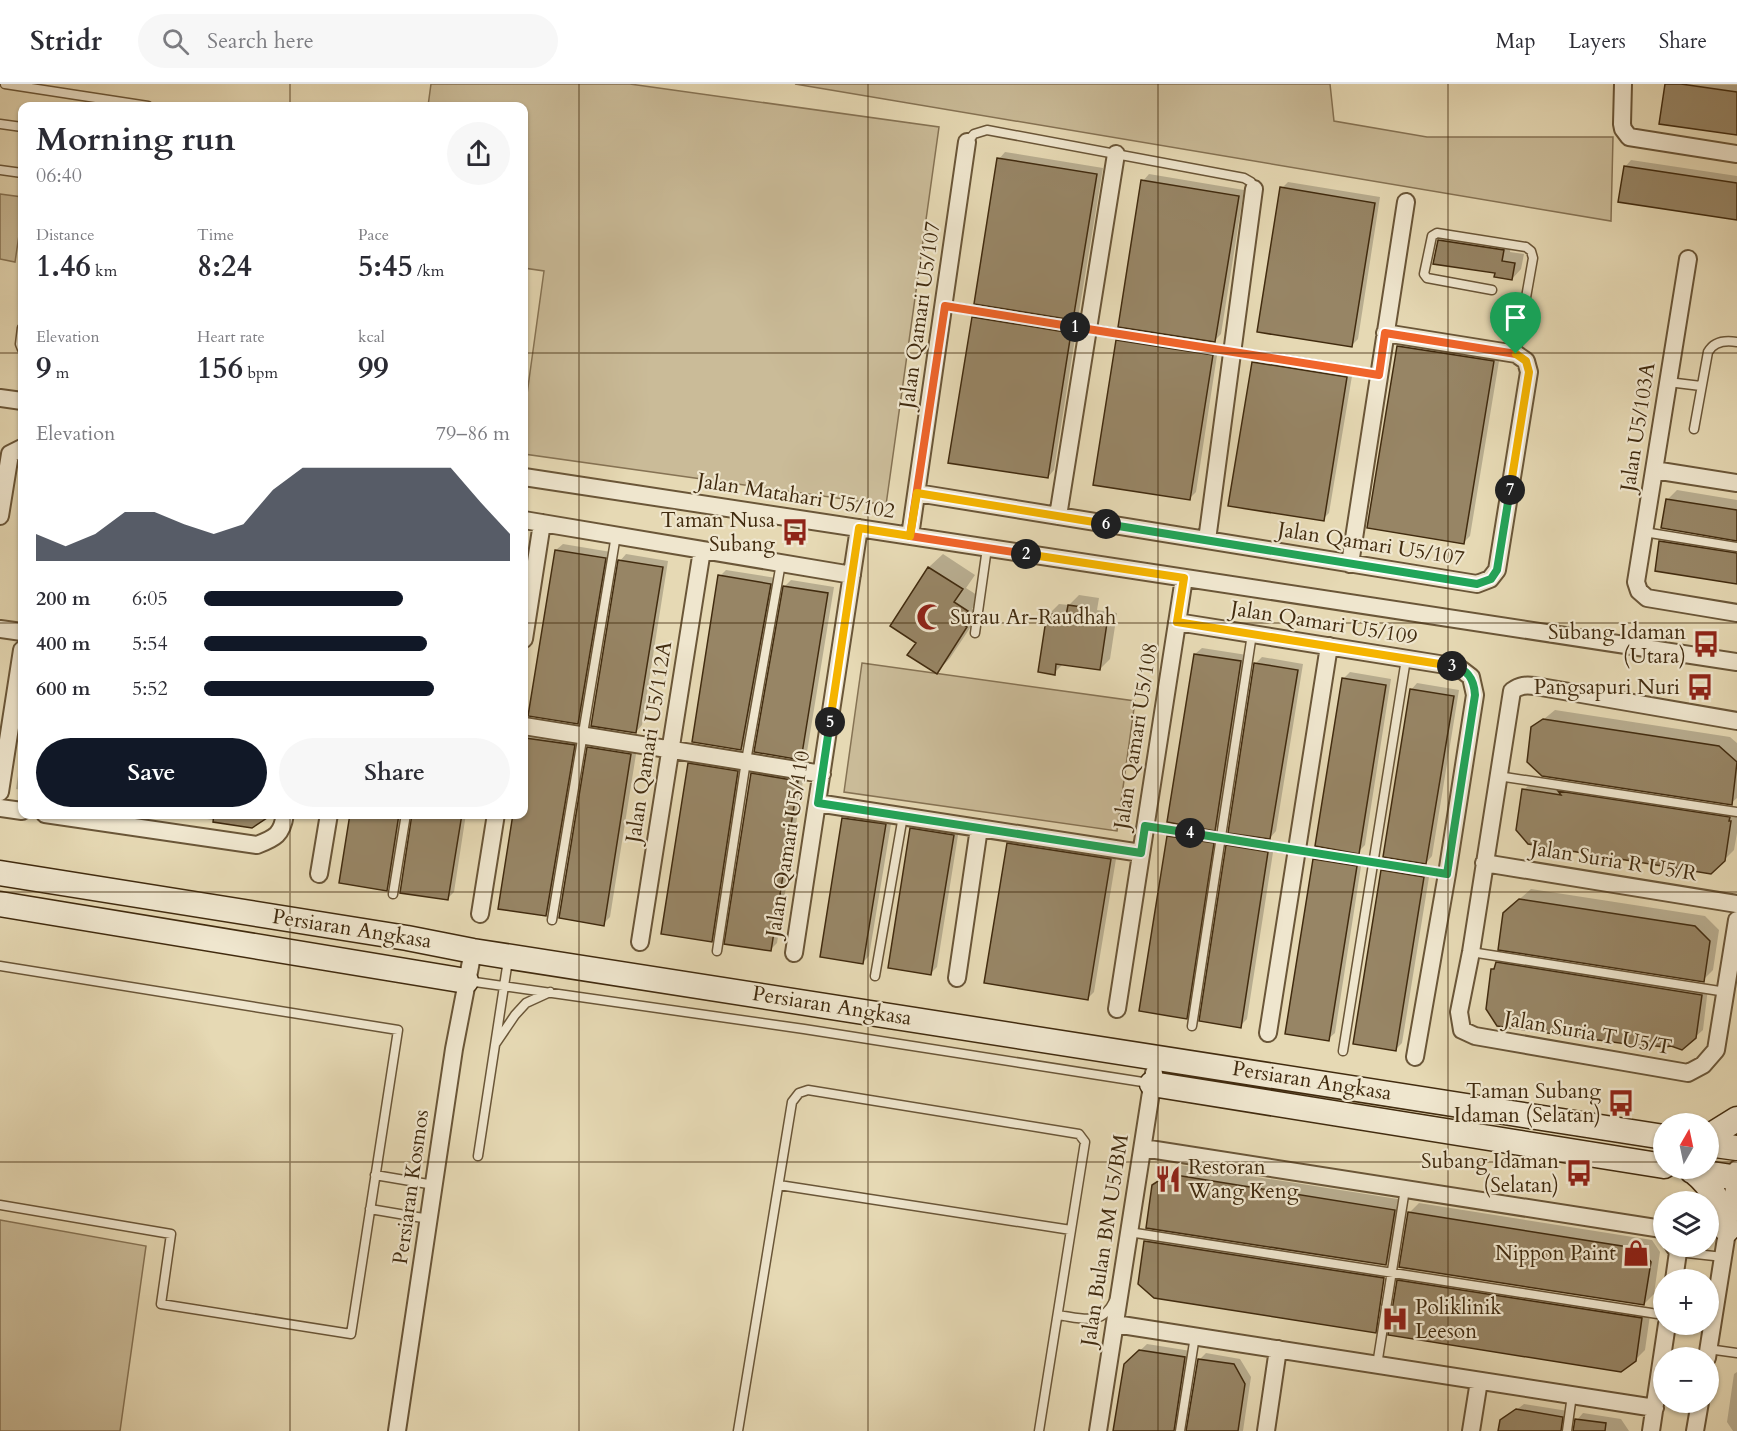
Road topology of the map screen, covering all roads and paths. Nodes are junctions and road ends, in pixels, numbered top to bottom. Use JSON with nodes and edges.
{"nodes":[{"id":1,"x":5,"y":84,"type":"edge"},
{"id":2,"x":1623,"y":84,"type":"edge"},
{"id":3,"x":100,"y":102,"type":"edge"},
{"id":4,"x":0,"y":124,"type":"edge"},
{"id":5,"x":18,"y":126,"type":"edge"},
{"id":6,"x":968,"y":142,"type":"joint"},
{"id":7,"x":1116,"y":154,"type":"junction"},
{"id":8,"x":1737,"y":154,"type":"edge"},
{"id":9,"x":0,"y":170,"type":"edge"},
{"id":10,"x":18,"y":172,"type":"edge"},
{"id":11,"x":1254,"y":189,"type":"joint"},
{"id":12,"x":1406,"y":202,"type":"dead end"},
{"id":13,"x":1688,"y":258,"type":"dead end"},
{"id":14,"x":1492,"y":290,"type":"dead end"},
{"id":15,"x":945,"y":306,"type":"junction"},
{"id":16,"x":1089,"y":329,"type":"junction"},
{"id":17,"x":1385,"y":333,"type":"junction"},
{"id":18,"x":1737,"y":342,"type":"edge"},
{"id":19,"x":1232,"y":352,"type":"junction"},
{"id":20,"x":1516,"y":354,"type":"junction"},
{"id":21,"x":1379,"y":375,"type":"junction"},
{"id":22,"x":1668,"y":382,"type":"junction"},
{"id":23,"x":1701,"y":386,"type":"junction"},
{"id":24,"x":0,"y":398,"type":"edge"},
{"id":25,"x":18,"y":400,"type":"edge"},
{"id":26,"x":1694,"y":429,"type":"dead end"},
{"id":27,"x":14,"y":452,"type":"edge"},
{"id":28,"x":1654,"y":470,"type":"junction"},
{"id":29,"x":528,"y":478,"type":"edge"},
{"id":30,"x":1737,"y":483,"type":"edge"},
{"id":31,"x":917,"y":493,"type":"junction"},
{"id":32,"x":0,"y":516,"type":"edge"},
{"id":33,"x":1058,"y":516,"type":"junction"},
{"id":34,"x":528,"y":520,"type":"edge"},
{"id":35,"x":542,"y":523,"type":"junction"},
{"id":36,"x":859,"y":528,"type":"junction"},
{"id":37,"x":1644,"y":532,"type":"junction"},
{"id":38,"x":616,"y":535,"type":"junction"},
{"id":39,"x":910,"y":536,"type":"junction"},
{"id":40,"x":1207,"y":540,"type":"junction"},
{"id":41,"x":1737,"y":547,"type":"edge"},
{"id":42,"x":987,"y":548,"type":"junction"},
{"id":43,"x":702,"y":550,"type":"junction"},
{"id":44,"x":781,"y":562,"type":"junction"},
{"id":45,"x":1350,"y":564,"type":"junction"},
{"id":46,"x":852,"y":575,"type":"junction"},
{"id":47,"x":1184,"y":578,"type":"junction"},
{"id":48,"x":528,"y":613,"type":"edge"},
{"id":49,"x":1737,"y":614,"type":"edge"},
{"id":50,"x":1177,"y":622,"type":"junction"},
{"id":51,"x":0,"y":629,"type":"edge"},
{"id":52,"x":18,"y":631,"type":"edge"},
{"id":53,"x":975,"y":633,"type":"dead end"},
{"id":54,"x":1252,"y":634,"type":"junction"},
{"id":55,"x":1329,"y":646,"type":"junction"},
{"id":56,"x":1406,"y":659,"type":"junction"},
{"id":57,"x":1737,"y":662,"type":"edge"},
{"id":58,"x":1737,"y":721,"type":"edge"},
{"id":59,"x":17,"y":723,"type":"edge"},
{"id":60,"x":528,"y":727,"type":"edge"},
{"id":61,"x":582,"y":735,"type":"junction"},
{"id":62,"x":670,"y":749,"type":"junction"},
{"id":63,"x":746,"y":761,"type":"junction"},
{"id":64,"x":822,"y":774,"type":"junction"},
{"id":65,"x":1498,"y":776,"type":"junction"},
{"id":66,"x":0,"y":792,"type":"edge"},
{"id":67,"x":818,"y":803,"type":"junction"},
{"id":68,"x":0,"y":808,"type":"edge"},
{"id":69,"x":18,"y":810,"type":"edge"},
{"id":70,"x":1737,"y":812,"type":"edge"},
{"id":71,"x":903,"y":816,"type":"junction"},
{"id":72,"x":79,"y":819,"type":"edge"},
{"id":73,"x":284,"y":819,"type":"edge"},
{"id":74,"x":328,"y":819,"type":"edge"},
{"id":75,"x":405,"y":819,"type":"edge"},
{"id":76,"x":495,"y":819,"type":"edge"},
{"id":77,"x":1145,"y":826,"type":"junction"},
{"id":78,"x":979,"y":828,"type":"junction"},
{"id":79,"x":1221,"y":838,"type":"junction"},
{"id":80,"x":1297,"y":850,"type":"junction"},
{"id":81,"x":1141,"y":853,"type":"junction"},
{"id":82,"x":1372,"y":862,"type":"junction"},
{"id":83,"x":1484,"y":863,"type":"junction"},
{"id":84,"x":0,"y":873,"type":"edge"},
{"id":85,"x":319,"y":874,"type":"dead end"},
{"id":86,"x":1447,"y":874,"type":"junction"},
{"id":87,"x":393,"y":894,"type":"dead end"},
{"id":88,"x":0,"y":904,"type":"edge"},
{"id":89,"x":1737,"y":904,"type":"edge"},
{"id":90,"x":480,"y":914,"type":"dead end"},
{"id":91,"x":552,"y":920,"type":"dead end"},
{"id":92,"x":1737,"y":920,"type":"edge"},
{"id":93,"x":407,"y":938,"type":"junction"},
{"id":94,"x":640,"y":942,"type":"dead end"},
{"id":95,"x":473,"y":951,"type":"junction"},
{"id":96,"x":717,"y":951,"type":"dead end"},
{"id":97,"x":1471,"y":952,"type":"junction"},
{"id":98,"x":794,"y":953,"type":"dead end"},
{"id":99,"x":509,"y":956,"type":"junction"},
{"id":100,"x":0,"y":966,"type":"edge"},
{"id":101,"x":875,"y":976,"type":"dead end"},
{"id":102,"x":957,"y":978,"type":"dead end"},
{"id":103,"x":466,"y":981,"type":"junction"},
{"id":104,"x":504,"y":987,"type":"junction"},
{"id":105,"x":551,"y":992,"type":"junction"},
{"id":106,"x":1726,"y":992,"type":"junction"},
{"id":107,"x":1117,"y":1009,"type":"dead end"},
{"id":108,"x":1192,"y":1026,"type":"dead end"},
{"id":109,"x":1268,"y":1034,"type":"dead end"},
{"id":110,"x":495,"y":1046,"type":"junction"},
{"id":111,"x":1343,"y":1051,"type":"dead end"},
{"id":112,"x":1157,"y":1056,"type":"junction"},
{"id":113,"x":1415,"y":1057,"type":"dead end"},
{"id":114,"x":1152,"y":1084,"type":"junction"},
{"id":115,"x":1737,"y":1119,"type":"edge"},
{"id":116,"x":1719,"y":1130,"type":"edge"},
{"id":117,"x":1653,"y":1135,"type":"edge"},
{"id":118,"x":1719,"y":1146,"type":"edge"},
{"id":119,"x":1143,"y":1148,"type":"junction"},
{"id":120,"x":1737,"y":1148,"type":"edge"},
{"id":121,"x":478,"y":1156,"type":"dead end"},
{"id":122,"x":1653,"y":1165,"type":"edge"},
{"id":123,"x":1719,"y":1173,"type":"edge"},
{"id":124,"x":1736,"y":1174,"type":"edge"},
{"id":125,"x":375,"y":1175,"type":"junction"},
{"id":126,"x":1700,"y":1179,"type":"edge"},
{"id":127,"x":434,"y":1185,"type":"junction"},
{"id":128,"x":779,"y":1185,"type":"junction"},
{"id":129,"x":1405,"y":1189,"type":"junction"},
{"id":130,"x":0,"y":1204,"type":"edge"},
{"id":131,"x":370,"y":1209,"type":"junction"},
{"id":132,"x":429,"y":1219,"type":"junction"},
{"id":133,"x":1653,"y":1228,"type":"edge"},
{"id":134,"x":1071,"y":1230,"type":"junction"},
{"id":135,"x":1129,"y":1232,"type":"junction"},
{"id":136,"x":1730,"y":1240,"type":"edge"},
{"id":137,"x":1392,"y":1273,"type":"junction"},
{"id":138,"x":1122,"y":1280,"type":"junction"},
{"id":139,"x":1653,"y":1313,"type":"edge"},
{"id":140,"x":1058,"y":1315,"type":"junction"},
{"id":141,"x":1115,"y":1324,"type":"junction"},
{"id":142,"x":1195,"y":1336,"type":"junction"},
{"id":143,"x":1709,"y":1347,"type":"edge"},
{"id":144,"x":1278,"y":1349,"type":"junction"},
{"id":145,"x":1719,"y":1353,"type":"edge"},
{"id":146,"x":1737,"y":1353,"type":"edge"},
{"id":147,"x":1377,"y":1365,"type":"junction"},
{"id":148,"x":1479,"y":1381,"type":"junction"},
{"id":149,"x":1572,"y":1395,"type":"junction"},
{"id":150,"x":1653,"y":1408,"type":"edge"},
{"id":151,"x":1653,"y":1413,"type":"edge"},
{"id":152,"x":1698,"y":1413,"type":"edge"},
{"id":153,"x":397,"y":1431,"type":"edge"},
{"id":154,"x":738,"y":1431,"type":"edge"},
{"id":155,"x":1040,"y":1431,"type":"edge"},
{"id":156,"x":1098,"y":1431,"type":"edge"},
{"id":157,"x":1180,"y":1431,"type":"edge"},
{"id":158,"x":1266,"y":1431,"type":"edge"},
{"id":159,"x":1471,"y":1431,"type":"edge"},
{"id":160,"x":1567,"y":1431,"type":"edge"},
{"id":161,"x":1651,"y":1431,"type":"edge"},
{"id":162,"x":1695,"y":1431,"type":"edge"}],
"edges":[{"from":1,"to":3,"type":"lane"},
{"from":2,"to":8,"type":"street"},
{"from":4,"to":5,"type":"lane"},
{"from":6,"to":7,"type":"lane"},
{"from":6,"to":15,"type":"street","name":"Jalan Qamari U5/107"},
{"from":7,"to":11,"type":"lane"},
{"from":7,"to":16,"type":"street"},
{"from":9,"to":10,"type":"lane"},
{"from":11,"to":19,"type":"street"},
{"from":12,"to":17,"type":"street"},
{"from":13,"to":22,"type":"street","name":"Jalan U5/103A"},
{"from":14,"to":20,"type":"lane"},
{"from":15,"to":16,"type":"lane"},
{"from":15,"to":31,"type":"street","name":"Jalan Qamari U5/107"},
{"from":16,"to":19,"type":"lane"},
{"from":16,"to":33,"type":"street"},
{"from":17,"to":20,"type":"street"},
{"from":17,"to":21,"type":"street"},
{"from":18,"to":23,"type":"lane"},
{"from":19,"to":21,"type":"lane"},
{"from":19,"to":40,"type":"street"},
{"from":20,"to":45,"type":"street","name":"Jalan Qamari U5/107"},
{"from":21,"to":45,"type":"street"},
{"from":22,"to":23,"type":"lane"},
{"from":22,"to":28,"type":"street","name":"Jalan U5/103A"},
{"from":23,"to":26,"type":"lane"},
{"from":24,"to":25,"type":"street"},
{"from":27,"to":32,"type":"street"},
{"from":28,"to":30,"type":"street"},
{"from":28,"to":37,"type":"street","name":"Jalan U5/103A"},
{"from":29,"to":36,"type":"street","name":"Jalan Matahari U5/102"},
{"from":31,"to":33,"type":"street","name":"Jalan Qamari U5/107"},
{"from":31,"to":39,"type":"street","name":"Jalan Qamari U5/107"},
{"from":33,"to":40,"type":"street","name":"Jalan Qamari U5/107"},
{"from":34,"to":35,"type":"street"},
{"from":35,"to":38,"type":"street"},
{"from":35,"to":48,"type":"street"},
{"from":36,"to":39,"type":"street","name":"Jalan Matahari U5/102"},
{"from":36,"to":46,"type":"street","name":"Jalan Qamari U5/110"},
{"from":37,"to":41,"type":"lane"},
{"from":37,"to":49,"type":"street","name":"Jalan U5/103A"},
{"from":38,"to":43,"type":"street"},
{"from":38,"to":61,"type":"lane"},
{"from":39,"to":42,"type":"street","name":"Jalan Matahari U5/102"},
{"from":40,"to":45,"type":"street","name":"Jalan Qamari U5/107"},
{"from":42,"to":47,"type":"street","name":"Jalan Matahari U5/102"},
{"from":42,"to":53,"type":"lane"},
{"from":43,"to":44,"type":"street"},
{"from":43,"to":62,"type":"street","name":"Jalan Qamari U5/112A"},
{"from":44,"to":46,"type":"street"},
{"from":44,"to":63,"type":"lane"},
{"from":46,"to":64,"type":"street","name":"Jalan Qamari U5/110"},
{"from":47,"to":50,"type":"street","name":"Jalan Qamari U5/108"},
{"from":47,"to":57,"type":"street","name":"Jalan Matahari U5/102"},
{"from":50,"to":54,"type":"street","name":"Jalan Qamari U5/109"},
{"from":50,"to":77,"type":"street","name":"Jalan Qamari U5/108"},
{"from":51,"to":52,"type":"street"},
{"from":54,"to":55,"type":"street","name":"Jalan Qamari U5/109"},
{"from":54,"to":79,"type":"lane"},
{"from":55,"to":56,"type":"street","name":"Jalan Qamari U5/109"},
{"from":55,"to":80,"type":"street"},
{"from":56,"to":82,"type":"lane"},
{"from":56,"to":86,"type":"street","name":"Jalan Qamari U5/109"},
{"from":58,"to":65,"type":"street"},
{"from":59,"to":66,"type":"street"},
{"from":60,"to":61,"type":"street"},
{"from":61,"to":62,"type":"street"},
{"from":61,"to":91,"type":"lane"},
{"from":62,"to":63,"type":"street"},
{"from":62,"to":94,"type":"street","name":"Jalan Qamari U5/112A"},
{"from":63,"to":64,"type":"street"},
{"from":63,"to":96,"type":"lane"},
{"from":64,"to":67,"type":"street","name":"Jalan Qamari U5/110"},
{"from":65,"to":70,"type":"lane"},
{"from":65,"to":83,"type":"street"},
{"from":67,"to":71,"type":"street"},
{"from":67,"to":98,"type":"street","name":"Jalan Qamari U5/110"},
{"from":68,"to":69,"type":"street"},
{"from":71,"to":78,"type":"street"},
{"from":71,"to":101,"type":"lane"},
{"from":72,"to":73,"type":"street"},
{"from":74,"to":85,"type":"street"},
{"from":75,"to":87,"type":"lane"},
{"from":76,"to":90,"type":"street"},
{"from":77,"to":79,"type":"lane"},
{"from":77,"to":81,"type":"street","name":"Jalan Qamari U5/108"},
{"from":78,"to":81,"type":"street"},
{"from":78,"to":102,"type":"street"},
{"from":79,"to":80,"type":"lane"},
{"from":79,"to":108,"type":"lane"},
{"from":80,"to":82,"type":"lane"},
{"from":80,"to":109,"type":"street"},
{"from":81,"to":107,"type":"street","name":"Jalan Qamari U5/108"},
{"from":82,"to":86,"type":"lane"},
{"from":82,"to":111,"type":"lane"},
{"from":83,"to":89,"type":"street","name":"Jalan Suria R U5/R"},
{"from":83,"to":97,"type":"street"},
{"from":84,"to":93,"type":"street","name":"Persiaran Angkasa"},
{"from":86,"to":113,"type":"street","name":"Jalan Qamari U5/109"},
{"from":88,"to":103,"type":"street"},
{"from":92,"to":106,"type":"street"},
{"from":93,"to":95,"type":"street","name":"Persiaran Angkasa"},
{"from":93,"to":103,"type":"street"},
{"from":95,"to":99,"type":"street","name":"Persiaran Angkasa"},
{"from":95,"to":103,"type":"street","name":"Persiaran Kosmos"},
{"from":97,"to":106,"type":"lane"},
{"from":97,"to":106,"type":"street","name":"Jalan Suria T U5/T"},
{"from":99,"to":104,"type":"lane"},
{"from":99,"to":112,"type":"street","name":"Persiaran Angkasa"},
{"from":100,"to":125,"type":"lane"},
{"from":103,"to":104,"type":"lane","name":"Persiaran Angkasa"},
{"from":103,"to":127,"type":"street","name":"Persiaran Kosmos"},
{"from":104,"to":105,"type":"lane","name":"Persiaran Angkasa"},
{"from":104,"to":110,"type":"lane"},
{"from":105,"to":110,"type":"lane"},
{"from":105,"to":114,"type":"lane","name":"Persiaran Angkasa"},
{"from":110,"to":121,"type":"lane"},
{"from":112,"to":114,"type":"street","name":"Jalan Bulan BM U5/BM"},
{"from":112,"to":117,"type":"street","name":"Persiaran Angkasa"},
{"from":114,"to":119,"type":"street","name":"Jalan Bulan BM U5/BM"},
{"from":114,"to":122,"type":"street","name":"Persiaran Angkasa"},
{"from":115,"to":116,"type":"street"},
{"from":118,"to":120,"type":"street"},
{"from":119,"to":129,"type":"street"},
{"from":119,"to":135,"type":"street","name":"Jalan Bulan BM U5/BM"},
{"from":123,"to":124,"type":"street"},
{"from":124,"to":136,"type":"street"},
{"from":125,"to":127,"type":"lane"},
{"from":125,"to":131,"type":"lane"},
{"from":126,"to":136,"type":"street"},
{"from":127,"to":132,"type":"street","name":"Persiaran Kosmos"},
{"from":128,"to":134,"type":"lane"},
{"from":128,"to":134,"type":"lane"},
{"from":128,"to":154,"type":"lane"},
{"from":129,"to":133,"type":"street"},
{"from":129,"to":137,"type":"lane"},
{"from":130,"to":131,"type":"lane"},
{"from":131,"to":132,"type":"lane"},
{"from":132,"to":153,"type":"street","name":"Persiaran Kosmos"},
{"from":134,"to":140,"type":"lane"},
{"from":135,"to":137,"type":"lane"},
{"from":135,"to":138,"type":"street","name":"Jalan Bulan BM U5/BM"},
{"from":136,"to":143,"type":"street"},
{"from":137,"to":139,"type":"lane"},
{"from":137,"to":147,"type":"lane"},
{"from":138,"to":140,"type":"lane"},
{"from":138,"to":141,"type":"street","name":"Jalan Bulan BM U5/BM"},
{"from":140,"to":155,"type":"lane"},
{"from":141,"to":142,"type":"street"},
{"from":141,"to":156,"type":"street","name":"Jalan Bulan BM U5/BM"},
{"from":142,"to":144,"type":"street"},
{"from":142,"to":157,"type":"lane"},
{"from":144,"to":147,"type":"street"},
{"from":144,"to":158,"type":"street"},
{"from":145,"to":146,"type":"lane"},
{"from":147,"to":148,"type":"street"},
{"from":148,"to":149,"type":"street"},
{"from":148,"to":159,"type":"street"},
{"from":149,"to":150,"type":"street"},
{"from":149,"to":160,"type":"lane"},
{"from":151,"to":161,"type":"street"},
{"from":152,"to":162,"type":"street"}]}
